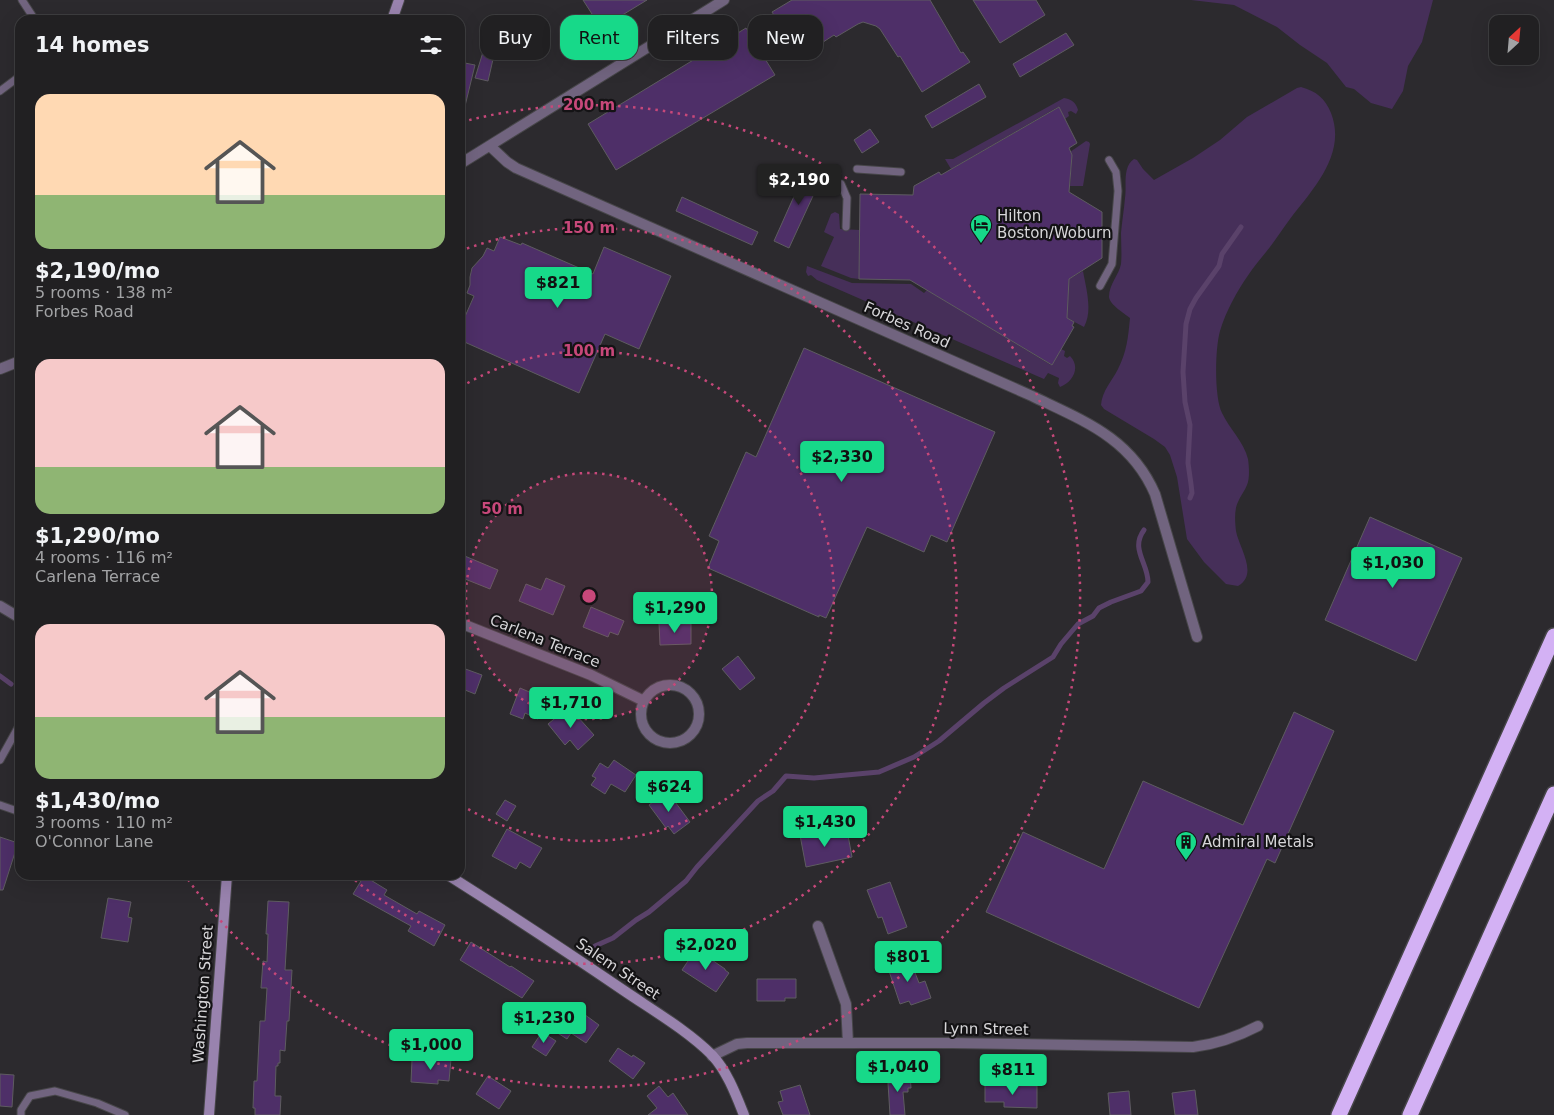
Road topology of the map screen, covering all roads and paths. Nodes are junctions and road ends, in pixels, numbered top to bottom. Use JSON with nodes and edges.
{"nodes":[{"id":1,"x":22,"y":0,"type":"edge"},
{"id":2,"x":399,"y":0,"type":"edge"},
{"id":3,"x":724,"y":0,"type":"edge"},
{"id":4,"x":32,"y":15,"type":"edge"},
{"id":5,"x":394,"y":15,"type":"edge"},
{"id":6,"x":15,"y":80,"type":"edge"},
{"id":7,"x":0,"y":91,"type":"edge"},
{"id":8,"x":490,"y":146,"type":"junction"},
{"id":9,"x":1109,"y":160,"type":"dead end"},
{"id":10,"x":465,"y":161,"type":"edge"},
{"id":11,"x":857,"y":169,"type":"dead end"},
{"id":12,"x":901,"y":172,"type":"dead end"},
{"id":13,"x":841,"y":184,"type":"dead end"},
{"id":14,"x":846,"y":227,"type":"dead end"},
{"id":15,"x":1100,"y":286,"type":"dead end"},
{"id":16,"x":15,"y":364,"type":"edge"},
{"id":17,"x":0,"y":369,"type":"edge"},
{"id":18,"x":0,"y":606,"type":"edge"},
{"id":19,"x":15,"y":615,"type":"edge"},
{"id":20,"x":465,"y":624,"type":"edge"},
{"id":21,"x":1554,"y":636,"type":"edge"},
{"id":22,"x":1197,"y":637,"type":"dead end"},
{"id":23,"x":644,"y":701,"type":"junction"},
{"id":24,"x":15,"y":733,"type":"edge"},
{"id":25,"x":0,"y":760,"type":"edge"},
{"id":26,"x":1554,"y":794,"type":"edge"},
{"id":27,"x":0,"y":805,"type":"edge"},
{"id":28,"x":15,"y":810,"type":"edge"},
{"id":29,"x":227,"y":880,"type":"edge"},
{"id":30,"x":456,"y":880,"type":"edge"},
{"id":31,"x":818,"y":926,"type":"dead end"},
{"id":32,"x":1258,"y":1026,"type":"dead end"},
{"id":33,"x":848,"y":1043,"type":"junction"},
{"id":34,"x":712,"y":1056,"type":"junction"},
{"id":35,"x":22,"y":1115,"type":"edge"},
{"id":36,"x":124,"y":1115,"type":"edge"},
{"id":37,"x":209,"y":1115,"type":"edge"},
{"id":38,"x":744,"y":1115,"type":"edge"},
{"id":39,"x":1339,"y":1115,"type":"edge"},
{"id":40,"x":1410,"y":1115,"type":"edge"}],
"edges":[{"from":1,"to":4,"type":"lane"},
{"from":2,"to":5,"type":"main road"},
{"from":3,"to":8,"type":"street"},
{"from":6,"to":7,"type":"lane"},
{"from":8,"to":10,"type":"street"},
{"from":8,"to":22,"type":"street","name":"Forbes Road"},
{"from":9,"to":15,"type":"lane"},
{"from":11,"to":12,"type":"lane"},
{"from":13,"to":14,"type":"lane"},
{"from":16,"to":17,"type":"street"},
{"from":18,"to":19,"type":"street"},
{"from":20,"to":23,"type":"street","name":"Carlena Terrace"},
{"from":21,"to":39,"type":"highway"},
{"from":23,"to":23,"type":"street"},
{"from":24,"to":25,"type":"lane"},
{"from":26,"to":40,"type":"highway"},
{"from":27,"to":28,"type":"lane"},
{"from":29,"to":37,"type":"main road","name":"Washington Street"},
{"from":30,"to":34,"type":"main road","name":"Salem Street"},
{"from":31,"to":33,"type":"street"},
{"from":32,"to":33,"type":"street","name":"Lynn Street"},
{"from":33,"to":34,"type":"street","name":"Lynn Street"},
{"from":34,"to":38,"type":"main road","name":"Salem Street"},
{"from":35,"to":36,"type":"lane"}]}
